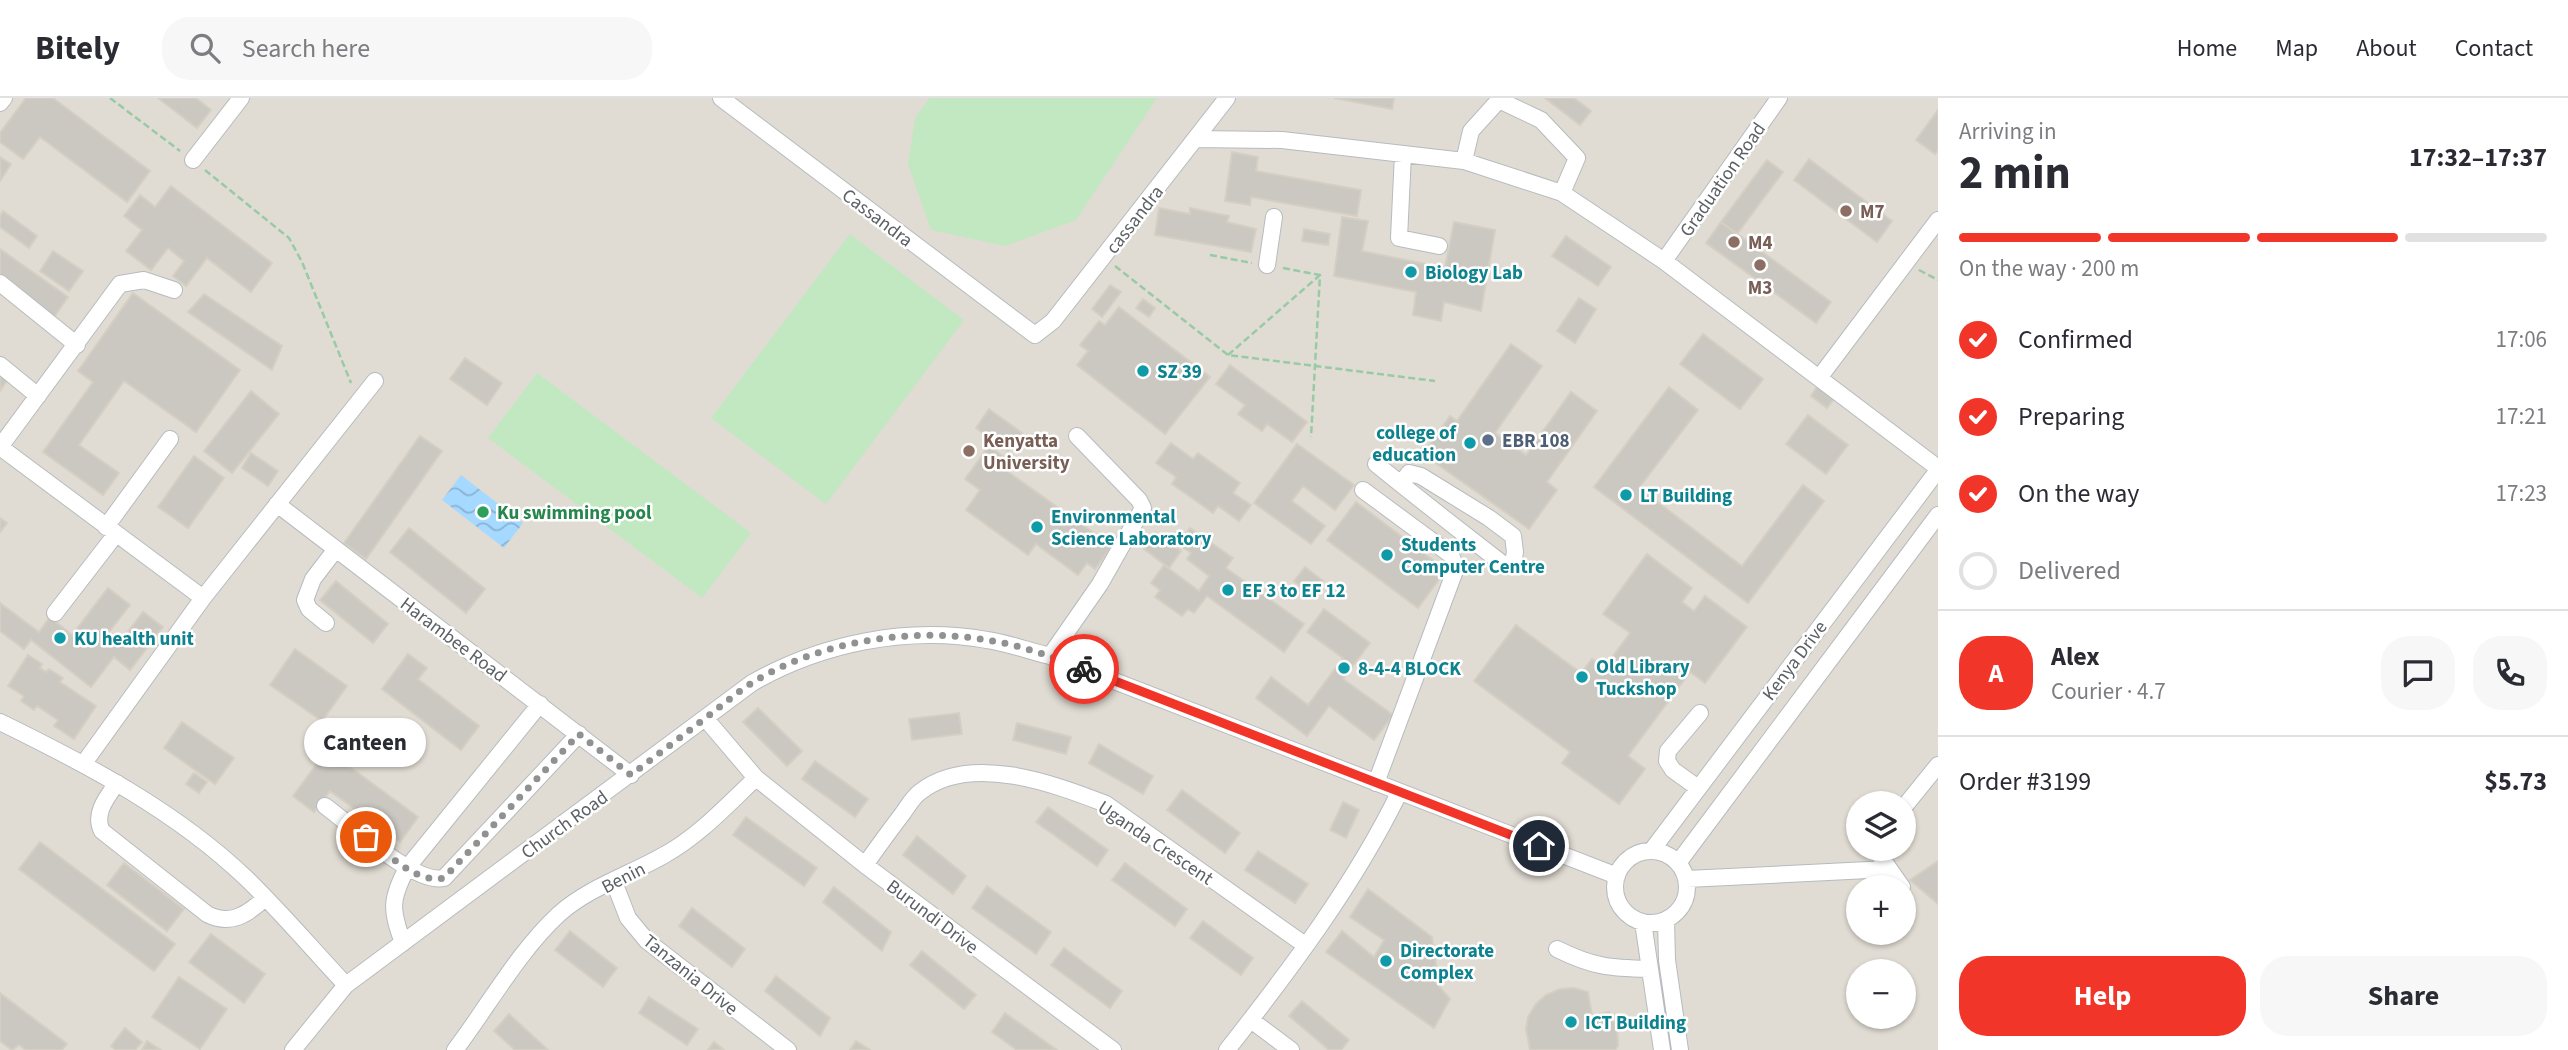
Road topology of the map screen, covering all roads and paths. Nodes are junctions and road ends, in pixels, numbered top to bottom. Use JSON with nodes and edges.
{"nodes":[{"id":1,"x":4,"y":98,"type":"edge"},
{"id":2,"x":110,"y":98,"type":"edge"},
{"id":3,"x":241,"y":98,"type":"edge"},
{"id":4,"x":721,"y":98,"type":"edge"},
{"id":5,"x":1227,"y":98,"type":"edge"},
{"id":6,"x":1779,"y":98,"type":"edge"},
{"id":7,"x":0,"y":103,"type":"edge"},
{"id":8,"x":1196,"y":139,"type":"junction"},
{"id":9,"x":1403,"y":154,"type":"junction"},
{"id":10,"x":194,"y":160,"type":"junction"},
{"id":11,"x":1464,"y":161,"type":"junction"},
{"id":12,"x":1562,"y":193,"type":"junction"},
{"id":13,"x":1274,"y":217,"type":"dead end"},
{"id":14,"x":1938,"y":220,"type":"edge"},
{"id":15,"x":1439,"y":246,"type":"dead end"},
{"id":16,"x":1210,"y":256,"type":"dead end"},
{"id":17,"x":1104,"y":257,"type":"junction"},
{"id":18,"x":1664,"y":261,"type":"junction"},
{"id":19,"x":1906,"y":262,"type":"junction"},
{"id":20,"x":1267,"y":265,"type":"junction"},
{"id":21,"x":1320,"y":275,"type":"junction"},
{"id":22,"x":1938,"y":280,"type":"edge"},
{"id":23,"x":0,"y":283,"type":"edge"},
{"id":24,"x":174,"y":290,"type":"dead end"},
{"id":25,"x":1035,"y":335,"type":"joint"},
{"id":26,"x":77,"y":345,"type":"junction"},
{"id":27,"x":1228,"y":355,"type":"junction"},
{"id":28,"x":0,"y":365,"type":"edge"},
{"id":29,"x":1316,"y":368,"type":"junction"},
{"id":30,"x":1819,"y":378,"type":"junction"},
{"id":31,"x":375,"y":381,"type":"dead end"},
{"id":32,"x":1435,"y":381,"type":"dead end"},
{"id":33,"x":38,"y":396,"type":"junction"},
{"id":34,"x":358,"y":401,"type":"junction"},
{"id":35,"x":1077,"y":436,"type":"dead end"},
{"id":36,"x":1311,"y":437,"type":"dead end"},
{"id":37,"x":170,"y":439,"type":"dead end"},
{"id":38,"x":0,"y":447,"type":"edge"},
{"id":39,"x":1376,"y":464,"type":"dead end"},
{"id":40,"x":1938,"y":469,"type":"edge"},
{"id":41,"x":1401,"y":484,"type":"junction"},
{"id":42,"x":1363,"y":489,"type":"dead end"},
{"id":43,"x":277,"y":504,"type":"junction"},
{"id":44,"x":1427,"y":505,"type":"junction"},
{"id":45,"x":1938,"y":515,"type":"edge"},
{"id":46,"x":1410,"y":525,"type":"junction"},
{"id":47,"x":111,"y":530,"type":"junction"},
{"id":48,"x":335,"y":549,"type":"junction"},
{"id":49,"x":203,"y":598,"type":"junction"},
{"id":50,"x":55,"y":612,"type":"dead end"},
{"id":51,"x":327,"y":623,"type":"dead end"},
{"id":52,"x":1050,"y":656,"type":"junction"},
{"id":53,"x":540,"y":705,"type":"junction"},
{"id":54,"x":1700,"y":713,"type":"dead end"},
{"id":55,"x":705,"y":718,"type":"junction"},
{"id":56,"x":0,"y":722,"type":"edge"},
{"id":57,"x":579,"y":734,"type":"junction"},
{"id":58,"x":84,"y":763,"type":"junction"},
{"id":59,"x":631,"y":775,"type":"junction"},
{"id":60,"x":1935,"y":775,"type":"edge"},
{"id":61,"x":756,"y":778,"type":"junction"},
{"id":62,"x":117,"y":783,"type":"junction"},
{"id":63,"x":1376,"y":783,"type":"junction"},
{"id":64,"x":1698,"y":788,"type":"junction"},
{"id":65,"x":1399,"y":793,"type":"junction"},
{"id":66,"x":1916,"y":795,"type":"edge"},
{"id":67,"x":326,"y":806,"type":"dead end"},
{"id":68,"x":1652,"y":850,"type":"junction"},
{"id":69,"x":1884,"y":861,"type":"edge"},
{"id":70,"x":1678,"y":863,"type":"junction"},
{"id":71,"x":865,"y":865,"type":"junction"},
{"id":72,"x":407,"y":868,"type":"junction"},
{"id":73,"x":1889,"y":869,"type":"junction"},
{"id":74,"x":1894,"y":875,"type":"edge"},
{"id":75,"x":1617,"y":876,"type":"junction"},
{"id":76,"x":1687,"y":879,"type":"junction"},
{"id":77,"x":614,"y":882,"type":"junction"},
{"id":78,"x":265,"y":898,"type":"junction"},
{"id":79,"x":1666,"y":920,"type":"junction"},
{"id":80,"x":1643,"y":922,"type":"junction"},
{"id":81,"x":403,"y":943,"type":"junction"},
{"id":82,"x":1305,"y":945,"type":"junction"},
{"id":83,"x":1557,"y":949,"type":"dead end"},
{"id":84,"x":1649,"y":969,"type":"junction"},
{"id":85,"x":346,"y":985,"type":"junction"},
{"id":86,"x":1251,"y":1020,"type":"junction"},
{"id":87,"x":459,"y":1049,"type":"edge"},
{"id":88,"x":293,"y":1050,"type":"edge"},
{"id":89,"x":788,"y":1050,"type":"edge"},
{"id":90,"x":1113,"y":1050,"type":"edge"},
{"id":91,"x":1227,"y":1050,"type":"edge"},
{"id":92,"x":1291,"y":1050,"type":"edge"},
{"id":93,"x":1662,"y":1050,"type":"edge"},
{"id":94,"x":1680,"y":1050,"type":"edge"}],
"edges":[{"from":1,"to":7,"type":"lane"},
{"from":2,"to":10,"type":"path"},
{"from":3,"to":10,"type":"lane"},
{"from":4,"to":25,"type":"lane","name":"Cassandra"},
{"from":5,"to":8,"type":"lane","name":"cassandra"},
{"from":6,"to":18,"type":"lane","name":"Graduation Road"},
{"from":8,"to":9,"type":"lane"},
{"from":8,"to":17,"type":"lane","name":"cassandra"},
{"from":9,"to":11,"type":"lane"},
{"from":9,"to":15,"type":"lane"},
{"from":10,"to":34,"type":"path"},
{"from":11,"to":12,"type":"lane"},
{"from":11,"to":12,"type":"lane"},
{"from":12,"to":18,"type":"lane"},
{"from":13,"to":20,"type":"lane"},
{"from":14,"to":19,"type":"lane"},
{"from":16,"to":20,"type":"path"},
{"from":17,"to":25,"type":"lane","name":"cassandra"},
{"from":17,"to":27,"type":"path"},
{"from":18,"to":30,"type":"lane"},
{"from":19,"to":22,"type":"path"},
{"from":19,"to":30,"type":"lane"},
{"from":20,"to":21,"type":"path"},
{"from":21,"to":27,"type":"path"},
{"from":21,"to":29,"type":"path"},
{"from":23,"to":26,"type":"lane"},
{"from":24,"to":26,"type":"lane"},
{"from":26,"to":33,"type":"lane"},
{"from":27,"to":29,"type":"path"},
{"from":28,"to":33,"type":"lane"},
{"from":29,"to":32,"type":"path"},
{"from":29,"to":36,"type":"path"},
{"from":30,"to":40,"type":"lane"},
{"from":31,"to":34,"type":"lane"},
{"from":33,"to":38,"type":"lane"},
{"from":34,"to":43,"type":"lane"},
{"from":35,"to":52,"type":"lane"},
{"from":37,"to":47,"type":"lane"},
{"from":38,"to":47,"type":"lane"},
{"from":39,"to":41,"type":"lane"},
{"from":40,"to":64,"type":"lane","name":"Kenya Drive"},
{"from":41,"to":44,"type":"lane"},
{"from":41,"to":44,"type":"lane"},
{"from":42,"to":46,"type":"lane"},
{"from":43,"to":48,"type":"lane","name":"Harambee Road"},
{"from":43,"to":49,"type":"lane"},
{"from":44,"to":46,"type":"lane"},
{"from":45,"to":70,"type":"lane","name":"Kenya Drive"},
{"from":46,"to":63,"type":"lane"},
{"from":47,"to":49,"type":"lane"},
{"from":47,"to":50,"type":"lane"},
{"from":48,"to":51,"type":"lane"},
{"from":48,"to":53,"type":"lane","name":"Harambee Road"},
{"from":49,"to":58,"type":"lane"},
{"from":52,"to":55,"type":"lane","name":"Church Road"},
{"from":52,"to":63,"type":"lane","name":"Church Road"},
{"from":53,"to":57,"type":"lane","name":"Harambee Road"},
{"from":53,"to":72,"type":"lane"},
{"from":54,"to":64,"type":"lane"},
{"from":55,"to":59,"type":"lane","name":"Church Road"},
{"from":55,"to":61,"type":"lane"},
{"from":56,"to":58,"type":"lane"},
{"from":57,"to":59,"type":"lane","name":"Harambee Road"},
{"from":57,"to":72,"type":"lane"},
{"from":58,"to":62,"type":"lane"},
{"from":59,"to":81,"type":"lane","name":"Church Road"},
{"from":60,"to":66,"type":"lane"},
{"from":61,"to":71,"type":"lane","name":"Burundi Drive"},
{"from":61,"to":77,"type":"lane","name":"Benin"},
{"from":62,"to":78,"type":"lane"},
{"from":62,"to":78,"type":"lane"},
{"from":63,"to":65,"type":"lane","name":"Church Road"},
{"from":64,"to":68,"type":"lane","name":"Kenya Drive"},
{"from":65,"to":75,"type":"lane","name":"Church Road"},
{"from":65,"to":82,"type":"lane"},
{"from":67,"to":72,"type":"lane"},
{"from":68,"to":70,"type":"lane"},
{"from":68,"to":75,"type":"lane"},
{"from":69,"to":73,"type":"lane"},
{"from":70,"to":76,"type":"lane"},
{"from":71,"to":82,"type":"lane","name":"Uganda Crescent"},
{"from":71,"to":90,"type":"lane","name":"Burundi Drive"},
{"from":72,"to":81,"type":"lane"},
{"from":73,"to":74,"type":"lane"},
{"from":73,"to":76,"type":"lane"},
{"from":75,"to":80,"type":"lane"},
{"from":76,"to":79,"type":"lane"},
{"from":77,"to":87,"type":"lane","name":"Benin"},
{"from":77,"to":89,"type":"lane","name":"Tanzania Drive"},
{"from":78,"to":85,"type":"lane"},
{"from":79,"to":80,"type":"lane"},
{"from":79,"to":94,"type":"lane"},
{"from":80,"to":84,"type":"lane"},
{"from":81,"to":85,"type":"lane","name":"Church Road"},
{"from":82,"to":86,"type":"lane"},
{"from":83,"to":84,"type":"lane"},
{"from":84,"to":93,"type":"lane"},
{"from":85,"to":88,"type":"lane","name":"Church Road"},
{"from":86,"to":91,"type":"lane"},
{"from":86,"to":92,"type":"lane"}]}
